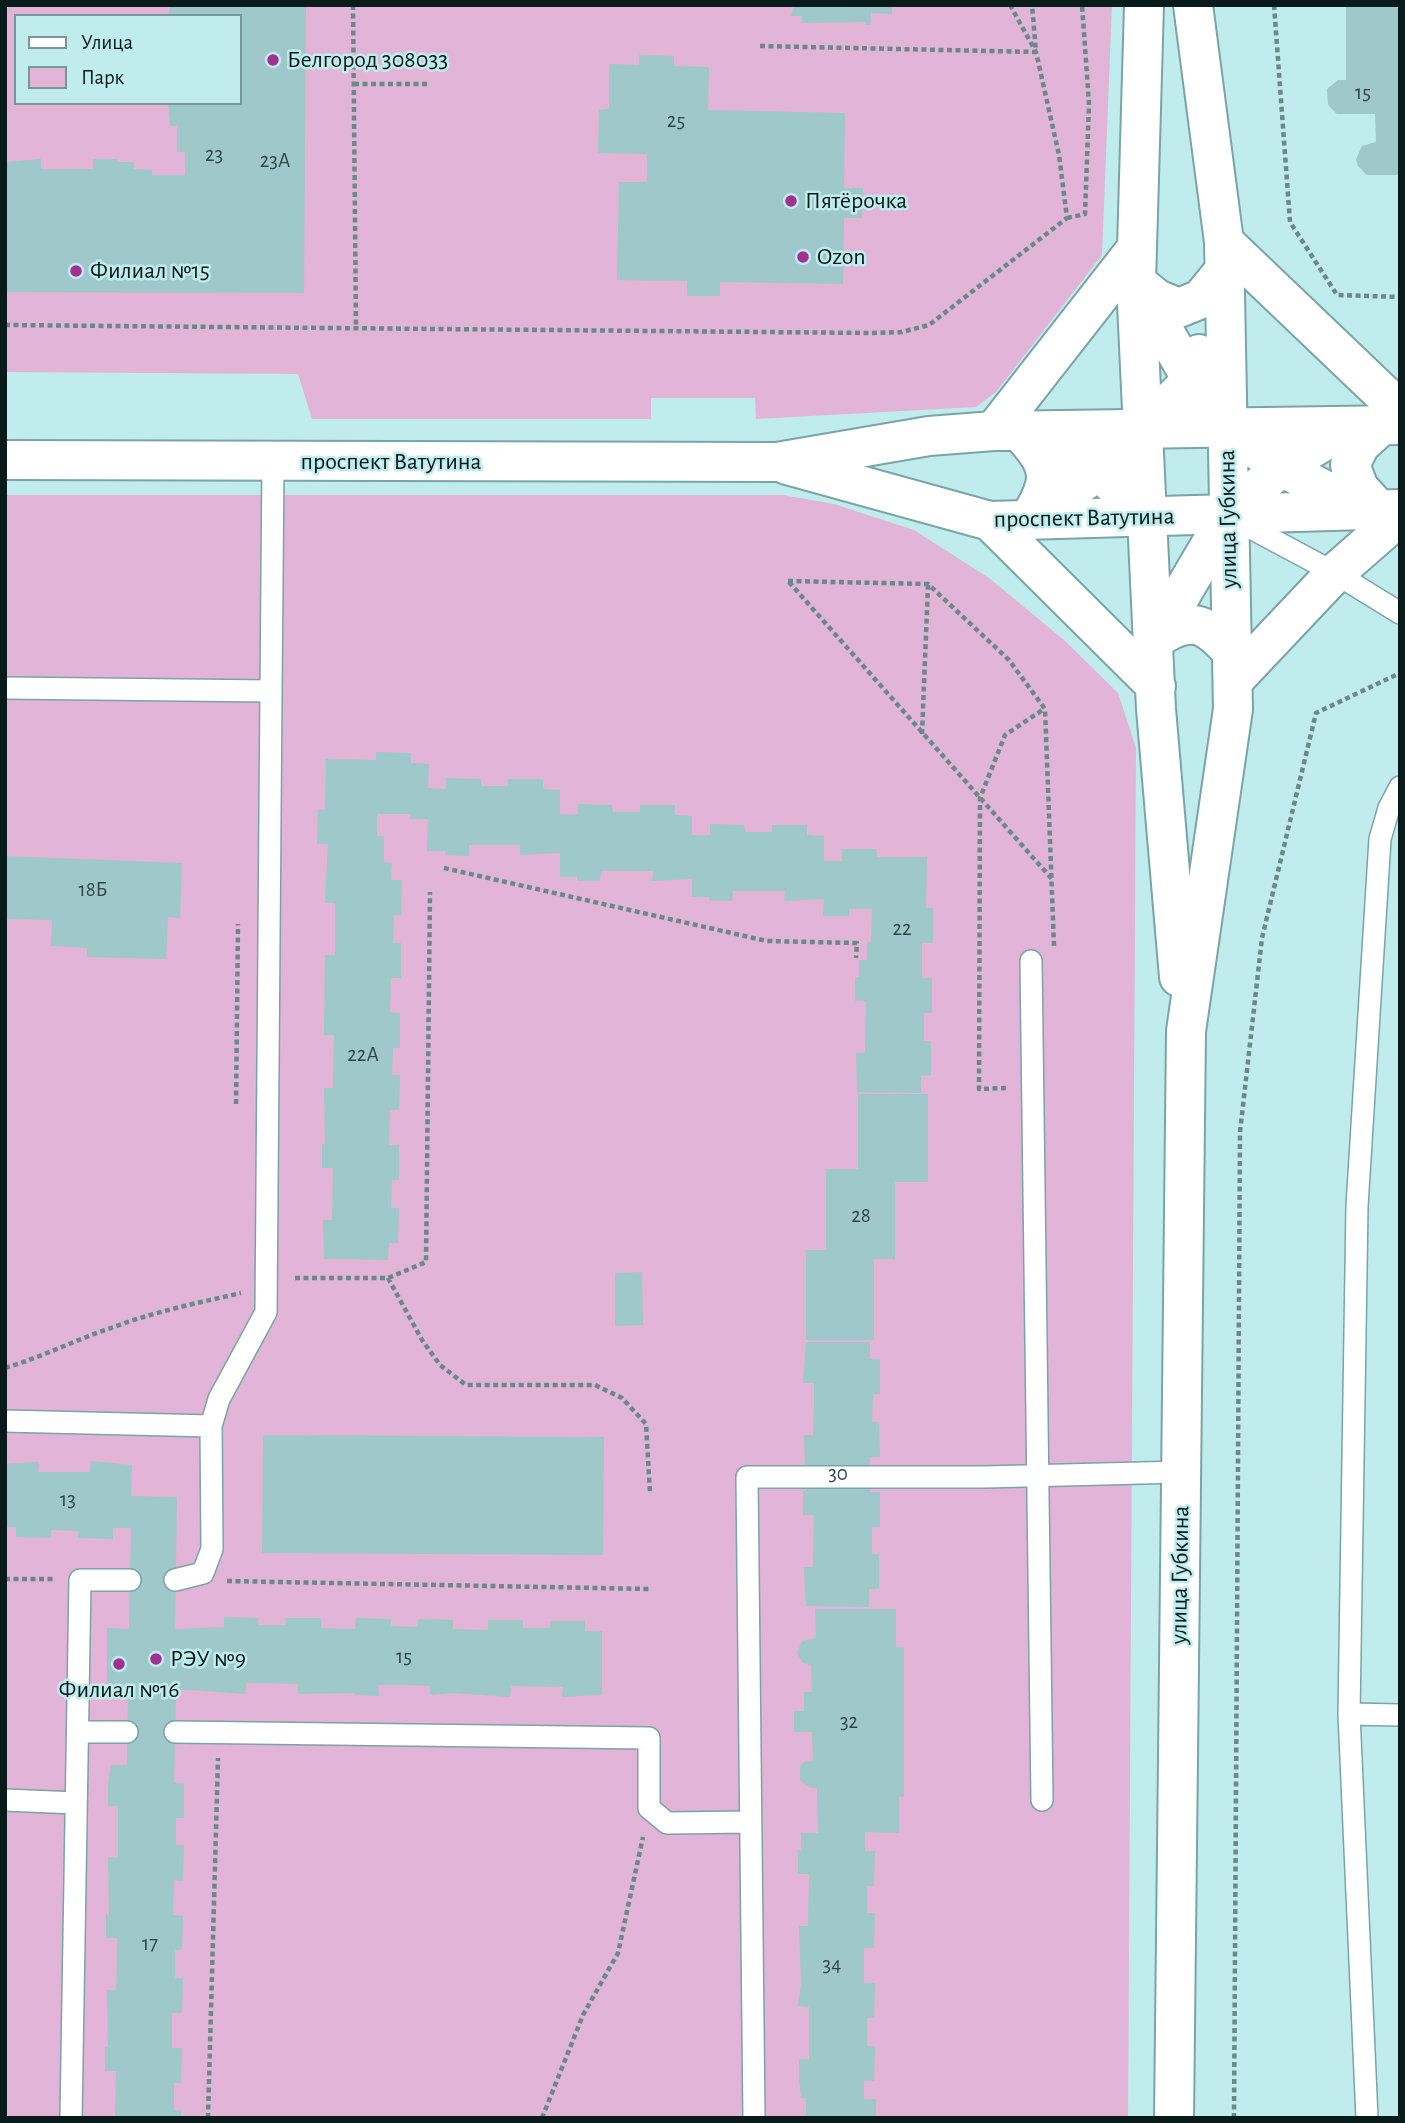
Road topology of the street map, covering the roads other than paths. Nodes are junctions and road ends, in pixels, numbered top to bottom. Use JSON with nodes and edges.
{"nodes":[{"id":1,"x":1144,"y":5,"type":"edge"},
{"id":2,"x":1193,"y":5,"type":"edge"},
{"id":3,"x":1223,"y":257,"type":"junction"},
{"id":4,"x":1136,"y":265,"type":"junction"},
{"id":5,"x":1192,"y":380,"type":"junction"},
{"id":6,"x":1394,"y":420,"type":"edge"},
{"id":7,"x":1226,"y":428,"type":"junction"},
{"id":8,"x":1143,"y":429,"type":"junction"},
{"id":9,"x":1007,"y":431,"type":"junction"},
{"id":10,"x":5,"y":460,"type":"edge"},
{"id":11,"x":777,"y":462,"type":"junction"},
{"id":12,"x":273,"y":463,"type":"junction"},
{"id":13,"x":1281,"y":467,"type":"junction"},
{"id":14,"x":1098,"y":471,"type":"junction"},
{"id":15,"x":1393,"y":512,"type":"edge"},
{"id":16,"x":1228,"y":515,"type":"junction"},
{"id":17,"x":1148,"y":518,"type":"junction"},
{"id":18,"x":990,"y":521,"type":"junction"},
{"id":19,"x":1027,"y":522,"type":"junction"},
{"id":20,"x":1194,"y":572,"type":"junction"},
{"id":21,"x":1335,"y":573,"type":"junction"},
{"id":22,"x":1400,"y":613,"type":"edge"},
{"id":23,"x":1155,"y":639,"type":"junction"},
{"id":24,"x":1232,"y":666,"type":"junction"},
{"id":25,"x":1156,"y":686,"type":"junction"},
{"id":26,"x":5,"y":688,"type":"edge"},
{"id":27,"x":271,"y":691,"type":"junction"},
{"id":28,"x":1400,"y":787,"type":"edge"},
{"id":29,"x":1031,"y":961,"type":"dead end"},
{"id":30,"x":1186,"y":1031,"type":"junction"},
{"id":31,"x":5,"y":1421,"type":"edge"},
{"id":32,"x":211,"y":1426,"type":"junction"},
{"id":33,"x":1181,"y":1472,"type":"junction"},
{"id":34,"x":1040,"y":1475,"type":"junction"},
{"id":35,"x":130,"y":1580,"type":"dead end"},
{"id":36,"x":176,"y":1580,"type":"road end"},
{"id":37,"x":1349,"y":1714,"type":"junction"},
{"id":38,"x":1400,"y":1715,"type":"edge"},
{"id":39,"x":78,"y":1732,"type":"junction"},
{"id":40,"x":127,"y":1732,"type":"dead end"},
{"id":41,"x":175,"y":1732,"type":"dead end"},
{"id":42,"x":5,"y":1800,"type":"edge"},
{"id":43,"x":1042,"y":1800,"type":"dead end"},
{"id":44,"x":76,"y":1802,"type":"junction"},
{"id":45,"x":750,"y":1822,"type":"junction"},
{"id":46,"x":71,"y":2118,"type":"edge"},
{"id":47,"x":754,"y":2118,"type":"edge"},
{"id":48,"x":1174,"y":2118,"type":"edge"},
{"id":49,"x":1367,"y":2118,"type":"edge"}],
"edges":[{"from":1,"to":4,"type":"main road","name":"улица Губкина"},
{"from":2,"to":3,"type":"main road","name":"улица Губкина"},
{"from":3,"to":4,"type":"main road"},
{"from":3,"to":5,"type":"main road"},
{"from":3,"to":6,"type":"main road"},
{"from":3,"to":7,"type":"main road","name":"улица Губкина"},
{"from":4,"to":5,"type":"main road"},
{"from":4,"to":8,"type":"main road","name":"улица Губкина"},
{"from":4,"to":9,"type":"main road"},
{"from":5,"to":7,"type":"main road"},
{"from":5,"to":8,"type":"main road"},
{"from":6,"to":7,"type":"main road","name":"проспект Ватутина"},
{"from":6,"to":13,"type":"main road"},
{"from":6,"to":15,"type":"main road"},
{"from":7,"to":8,"type":"main road","name":"проспект Ватутина"},
{"from":7,"to":13,"type":"main road"},
{"from":7,"to":16,"type":"main road","name":"улица Губкина"},
{"from":8,"to":9,"type":"main road","name":"проспект Ватутина"},
{"from":8,"to":14,"type":"main road"},
{"from":8,"to":17,"type":"main road","name":"улица Губкина"},
{"from":9,"to":11,"type":"main road","name":"проспект Ватутина"},
{"from":9,"to":14,"type":"main road"},
{"from":9,"to":19,"type":"main road"},
{"from":10,"to":12,"type":"main road","name":"проспект Ватутина"},
{"from":11,"to":12,"type":"main road","name":"проспект Ватутина"},
{"from":11,"to":18,"type":"main road","name":"проспект Ватутина"},
{"from":12,"to":27,"type":"lane"},
{"from":13,"to":15,"type":"main road"},
{"from":13,"to":16,"type":"main road"},
{"from":14,"to":17,"type":"main road"},
{"from":14,"to":19,"type":"main road"},
{"from":15,"to":16,"type":"main road","name":"проспект Ватутина"},
{"from":15,"to":21,"type":"main road"},
{"from":16,"to":17,"type":"main road","name":"проспект Ватутина"},
{"from":16,"to":20,"type":"main road"},
{"from":16,"to":21,"type":"lane"},
{"from":16,"to":24,"type":"main road","name":"улица Губкина"},
{"from":17,"to":19,"type":"main road","name":"проспект Ватутина"},
{"from":17,"to":20,"type":"main road"},
{"from":17,"to":23,"type":"main road","name":"улица Губкина"},
{"from":18,"to":19,"type":"main road","name":"проспект Ватутина"},
{"from":18,"to":25,"type":"main road"},
{"from":20,"to":23,"type":"main road"},
{"from":20,"to":24,"type":"main road"},
{"from":21,"to":22,"type":"lane"},
{"from":21,"to":24,"type":"main road"},
{"from":23,"to":24,"type":"main road"},
{"from":23,"to":25,"type":"main road","name":"улица Губкина"},
{"from":24,"to":30,"type":"main road","name":"улица Губкина"},
{"from":25,"to":30,"type":"main road","name":"улица Губкина"},
{"from":26,"to":27,"type":"lane"},
{"from":27,"to":32,"type":"lane"},
{"from":28,"to":37,"type":"lane"},
{"from":29,"to":34,"type":"lane"},
{"from":30,"to":33,"type":"main road","name":"улица Губкина"},
{"from":31,"to":32,"type":"lane"},
{"from":32,"to":36,"type":"lane"},
{"from":33,"to":34,"type":"lane"},
{"from":33,"to":48,"type":"main road","name":"улица Губкина"},
{"from":34,"to":43,"type":"lane"},
{"from":34,"to":45,"type":"lane"},
{"from":35,"to":39,"type":"lane"},
{"from":37,"to":38,"type":"lane"},
{"from":37,"to":49,"type":"lane"},
{"from":39,"to":40,"type":"lane"},
{"from":39,"to":44,"type":"lane"},
{"from":41,"to":45,"type":"lane"},
{"from":42,"to":44,"type":"lane"},
{"from":44,"to":46,"type":"lane"},
{"from":45,"to":47,"type":"lane"}]}
